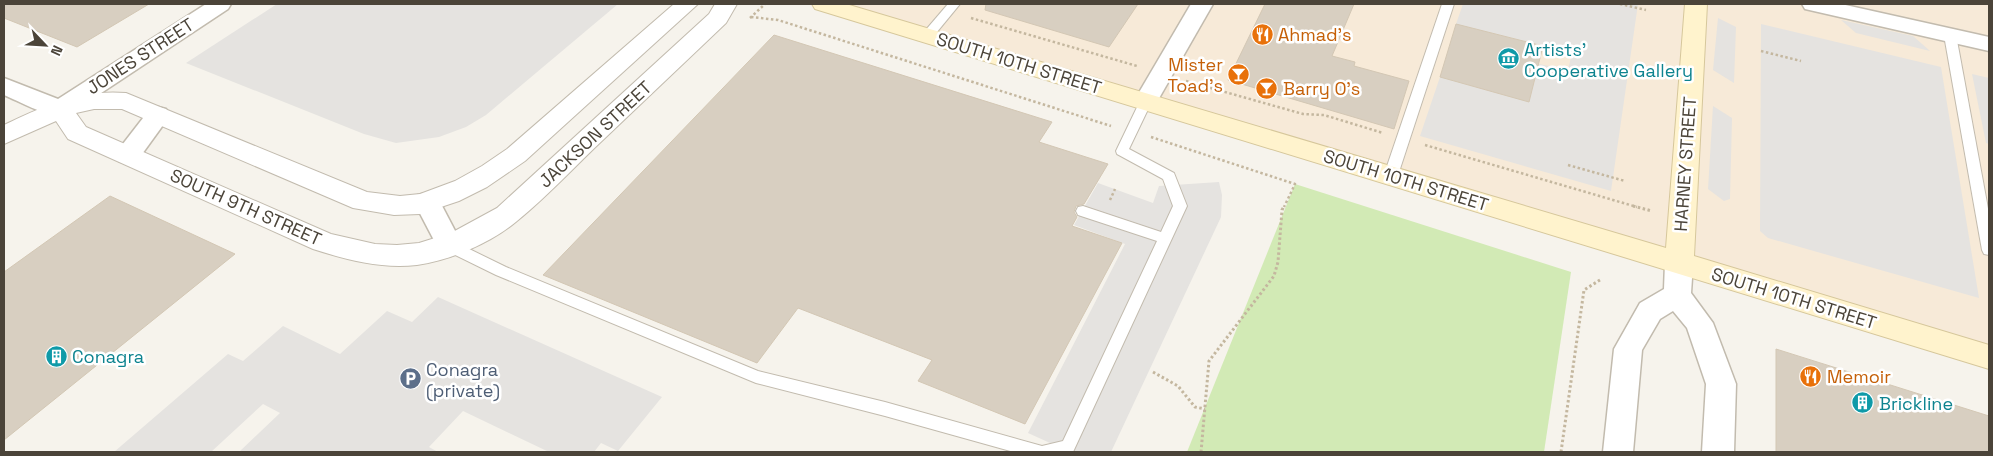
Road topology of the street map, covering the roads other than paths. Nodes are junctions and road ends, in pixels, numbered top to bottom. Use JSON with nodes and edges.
{"nodes":[{"id":1,"x":220,"y":4,"type":"edge"},
{"id":2,"x":687,"y":4,"type":"edge"},
{"id":3,"x":726,"y":4,"type":"edge"},
{"id":4,"x":823,"y":4,"type":"edge"},
{"id":5,"x":1202,"y":4,"type":"edge"},
{"id":6,"x":1448,"y":4,"type":"edge"},
{"id":7,"x":1696,"y":4,"type":"edge"},
{"id":8,"x":1813,"y":4,"type":"edge"},
{"id":9,"x":951,"y":7,"type":"edge"},
{"id":10,"x":1950,"y":35,"type":"junction"},
{"id":11,"x":928,"y":36,"type":"junction"},
{"id":12,"x":1989,"y":44,"type":"edge"},
{"id":13,"x":4,"y":86,"type":"edge"},
{"id":14,"x":1146,"y":101,"type":"junction"},
{"id":15,"x":60,"y":109,"type":"junction"},
{"id":16,"x":158,"y":115,"type":"junction"},
{"id":17,"x":4,"y":135,"type":"edge"},
{"id":18,"x":4,"y":152,"type":"edge"},
{"id":19,"x":128,"y":155,"type":"junction"},
{"id":20,"x":1391,"y":175,"type":"junction"},
{"id":21,"x":427,"y":202,"type":"junction"},
{"id":22,"x":1083,"y":211,"type":"dead end"},
{"id":23,"x":1165,"y":239,"type":"junction"},
{"id":24,"x":450,"y":246,"type":"junction"},
{"id":25,"x":1989,"y":250,"type":"edge"},
{"id":26,"x":1679,"y":262,"type":"junction"},
{"id":27,"x":1677,"y":295,"type":"junction"},
{"id":28,"x":1989,"y":358,"type":"edge"},
{"id":29,"x":1040,"y":452,"type":"edge"},
{"id":30,"x":1045,"y":452,"type":"edge"},
{"id":31,"x":1618,"y":452,"type":"edge"},
{"id":32,"x":1718,"y":452,"type":"edge"}],
"edges":[{"from":1,"to":15,"type":"street","name":"JONES STREET"},
{"from":2,"to":21,"type":"street","name":"JACKSON STREET"},
{"from":3,"to":24,"type":"street","name":"JACKSON STREET"},
{"from":4,"to":11,"type":"main road","name":"SOUTH 10TH STREET"},
{"from":5,"to":14,"type":"street"},
{"from":6,"to":20,"type":"lane"},
{"from":7,"to":26,"type":"main road","name":"HARNEY STREET"},
{"from":8,"to":10,"type":"street"},
{"from":9,"to":11,"type":"lane"},
{"from":10,"to":12,"type":"street"},
{"from":10,"to":25,"type":"lane"},
{"from":11,"to":14,"type":"main road","name":"SOUTH 10TH STREET"},
{"from":13,"to":15,"type":"street"},
{"from":14,"to":20,"type":"main road","name":"SOUTH 10TH STREET"},
{"from":14,"to":23,"type":"lane"},
{"from":15,"to":16,"type":"street"},
{"from":15,"to":17,"type":"street","name":"JONES STREET"},
{"from":15,"to":18,"type":"street","name":"JONES STREET"},
{"from":15,"to":19,"type":"street","name":"SOUTH 9TH STREET"},
{"from":16,"to":19,"type":"street"},
{"from":16,"to":21,"type":"street"},
{"from":19,"to":24,"type":"street","name":"SOUTH 9TH STREET"},
{"from":20,"to":26,"type":"main road","name":"SOUTH 10TH STREET"},
{"from":21,"to":24,"type":"street"},
{"from":22,"to":23,"type":"lane"},
{"from":23,"to":30,"type":"lane"},
{"from":24,"to":29,"type":"lane"},
{"from":26,"to":27,"type":"street","name":"HARNEY STREET"},
{"from":26,"to":28,"type":"main road","name":"SOUTH 10TH STREET"},
{"from":27,"to":31,"type":"street"},
{"from":27,"to":32,"type":"street"}]}
